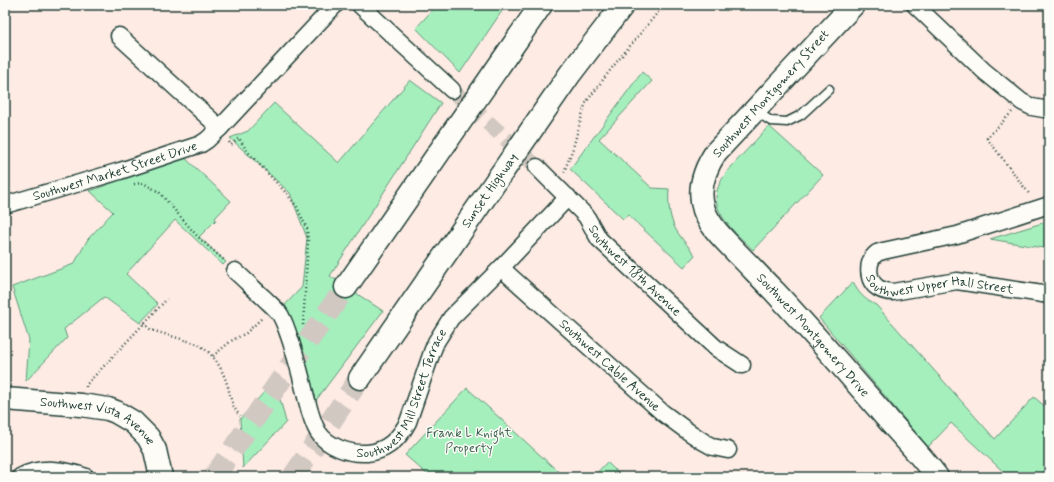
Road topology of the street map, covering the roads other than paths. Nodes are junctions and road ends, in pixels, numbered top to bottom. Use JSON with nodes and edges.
{"nodes":[{"id":1,"x":335,"y":5,"type":"edge"},
{"id":2,"x":360,"y":5,"type":"edge"},
{"id":3,"x":541,"y":5,"type":"edge"},
{"id":4,"x":604,"y":5,"type":"edge"},
{"id":5,"x":623,"y":5,"type":"edge"},
{"id":6,"x":853,"y":5,"type":"edge"},
{"id":7,"x":915,"y":5,"type":"edge"},
{"id":8,"x":120,"y":36,"type":"dead end"},
{"id":9,"x":570,"y":74,"type":"junction"},
{"id":10,"x":829,"y":89,"type":"dead end"},
{"id":11,"x":452,"y":90,"type":"tunnel mouth"},
{"id":12,"x":754,"y":110,"type":"junction"},
{"id":13,"x":1049,"y":110,"type":"edge"},
{"id":14,"x":220,"y":128,"type":"junction"},
{"id":15,"x":537,"y":166,"type":"tunnel mouth"},
{"id":16,"x":701,"y":189,"type":"joint"},
{"id":17,"x":568,"y":197,"type":"junction"},
{"id":18,"x":5,"y":205,"type":"edge"},
{"id":19,"x":1045,"y":206,"type":"edge"},
{"id":20,"x":501,"y":268,"type":"junction"},
{"id":21,"x":235,"y":271,"type":"road end"},
{"id":22,"x":346,"y":287,"type":"tunnel mouth"},
{"id":23,"x":1049,"y":295,"type":"edge"},
{"id":24,"x":742,"y":365,"type":"dead end"},
{"id":25,"x":360,"y":378,"type":"tunnel mouth"},
{"id":26,"x":5,"y":399,"type":"edge"},
{"id":27,"x":728,"y":450,"type":"dead end"},
{"id":28,"x":20,"y":477,"type":"edge"},
{"id":29,"x":86,"y":477,"type":"edge"},
{"id":30,"x":161,"y":477,"type":"edge"},
{"id":31,"x":936,"y":477,"type":"edge"}],
"edges":[{"from":1,"to":14,"type":"street","name":"Southwest Market Street Drive"},
{"from":2,"to":11,"type":"street"},
{"from":3,"to":22,"type":"main road"},
{"from":4,"to":9,"type":"main road"},
{"from":5,"to":9,"type":"main road","name":"Sunset Highway"},
{"from":6,"to":12,"type":"main road","name":"Southwest Montgomery Street"},
{"from":7,"to":13,"type":"street"},
{"from":8,"to":14,"type":"street"},
{"from":9,"to":25,"type":"main road","name":"Sunset Highway"},
{"from":10,"to":12,"type":"lane"},
{"from":12,"to":16,"type":"main road","name":"Southwest Montgomery Street"},
{"from":14,"to":18,"type":"street","name":"Southwest Market Street Drive"},
{"from":15,"to":17,"type":"street","name":"Southwest 18th Avenue"},
{"from":16,"to":31,"type":"main road","name":"Southwest Montgomery Drive"},
{"from":17,"to":20,"type":"street","name":"Southwest Mill Street Terrace"},
{"from":17,"to":24,"type":"street","name":"Southwest 18th Avenue"},
{"from":19,"to":23,"type":"street","name":"Southwest Upper Hall Street"},
{"from":20,"to":21,"type":"street","name":"Southwest Mill Street Terrace"},
{"from":20,"to":27,"type":"street","name":"Southwest Cable Avenue"},
{"from":26,"to":30,"type":"main road","name":"Southwest Vista Avenue"},
{"from":28,"to":29,"type":"street"}]}
